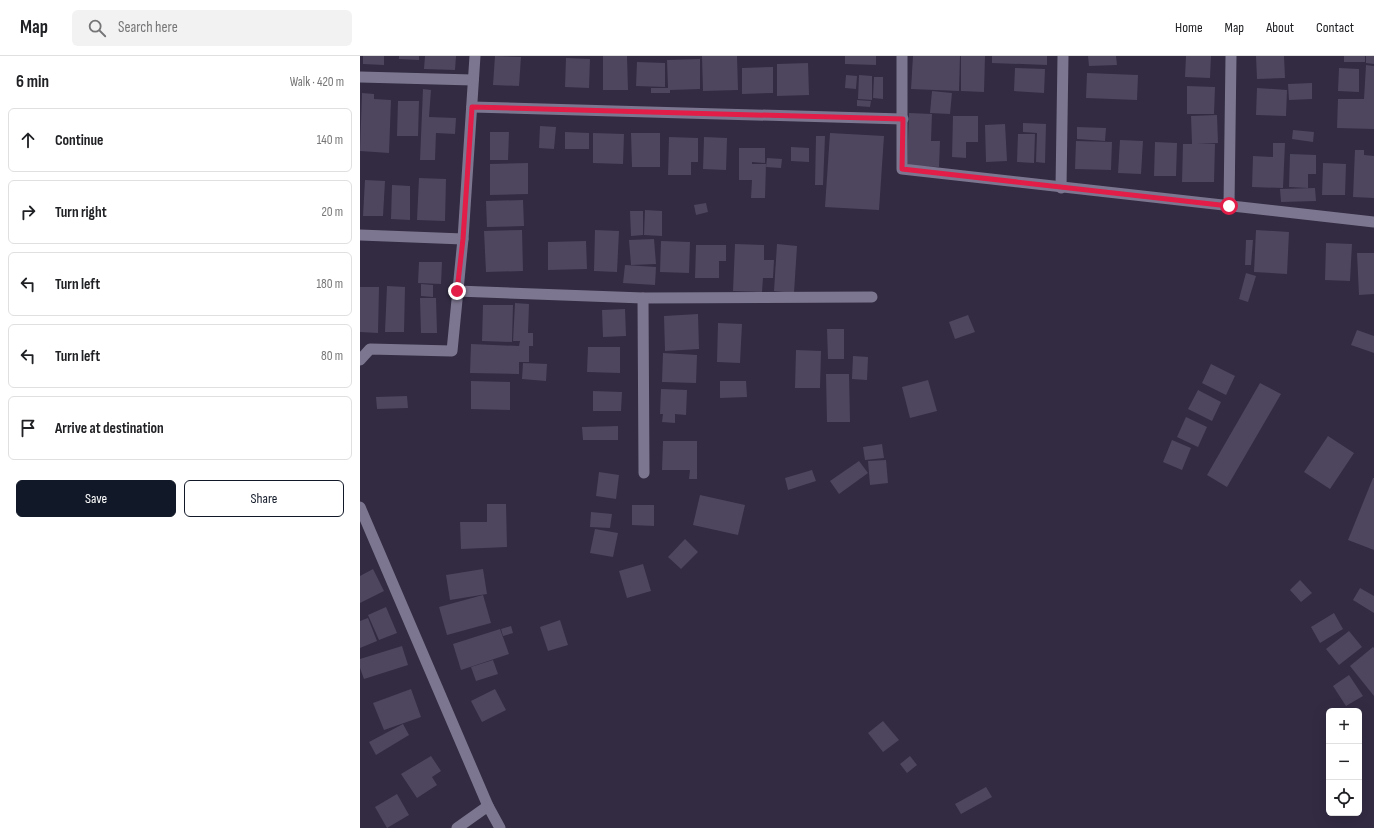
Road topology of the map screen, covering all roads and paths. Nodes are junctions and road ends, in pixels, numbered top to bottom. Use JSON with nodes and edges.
{"nodes":[{"id":1,"x":475,"y":56,"type":"edge"},
{"id":2,"x":902,"y":56,"type":"edge"},
{"id":3,"x":1063,"y":56,"type":"edge"},
{"id":4,"x":1231,"y":56,"type":"edge"},
{"id":5,"x":360,"y":77,"type":"edge"},
{"id":6,"x":473,"y":80,"type":"junction"},
{"id":7,"x":472,"y":107,"type":"junction"},
{"id":8,"x":903,"y":119,"type":"junction"},
{"id":9,"x":1061,"y":188,"type":"junction"},
{"id":10,"x":1229,"y":206,"type":"junction"},
{"id":11,"x":1374,"y":222,"type":"edge"},
{"id":12,"x":360,"y":235,"type":"edge"},
{"id":13,"x":463,"y":239,"type":"junction"},
{"id":14,"x":457,"y":291,"type":"junction"},
{"id":15,"x":872,"y":296,"type":"dead end"},
{"id":16,"x":643,"y":298,"type":"junction"},
{"id":17,"x":360,"y":360,"type":"edge"},
{"id":18,"x":644,"y":473,"type":"dead end"},
{"id":19,"x":360,"y":507,"type":"edge"},
{"id":20,"x":488,"y":806,"type":"junction"},
{"id":21,"x":457,"y":828,"type":"edge"},
{"id":22,"x":500,"y":828,"type":"edge"}],
"edges":[{"from":1,"to":6,"type":"street"},
{"from":2,"to":8,"type":"street"},
{"from":3,"to":9,"type":"street"},
{"from":4,"to":10,"type":"street"},
{"from":5,"to":6,"type":"street"},
{"from":6,"to":7,"type":"street"},
{"from":7,"to":8,"type":"street"},
{"from":7,"to":13,"type":"street"},
{"from":8,"to":9,"type":"street"},
{"from":9,"to":10,"type":"street"},
{"from":10,"to":11,"type":"street"},
{"from":12,"to":13,"type":"street"},
{"from":13,"to":14,"type":"street"},
{"from":14,"to":16,"type":"street"},
{"from":14,"to":17,"type":"street"},
{"from":15,"to":16,"type":"street"},
{"from":16,"to":18,"type":"street"},
{"from":19,"to":20,"type":"street"},
{"from":20,"to":21,"type":"street"},
{"from":20,"to":22,"type":"street"}]}
